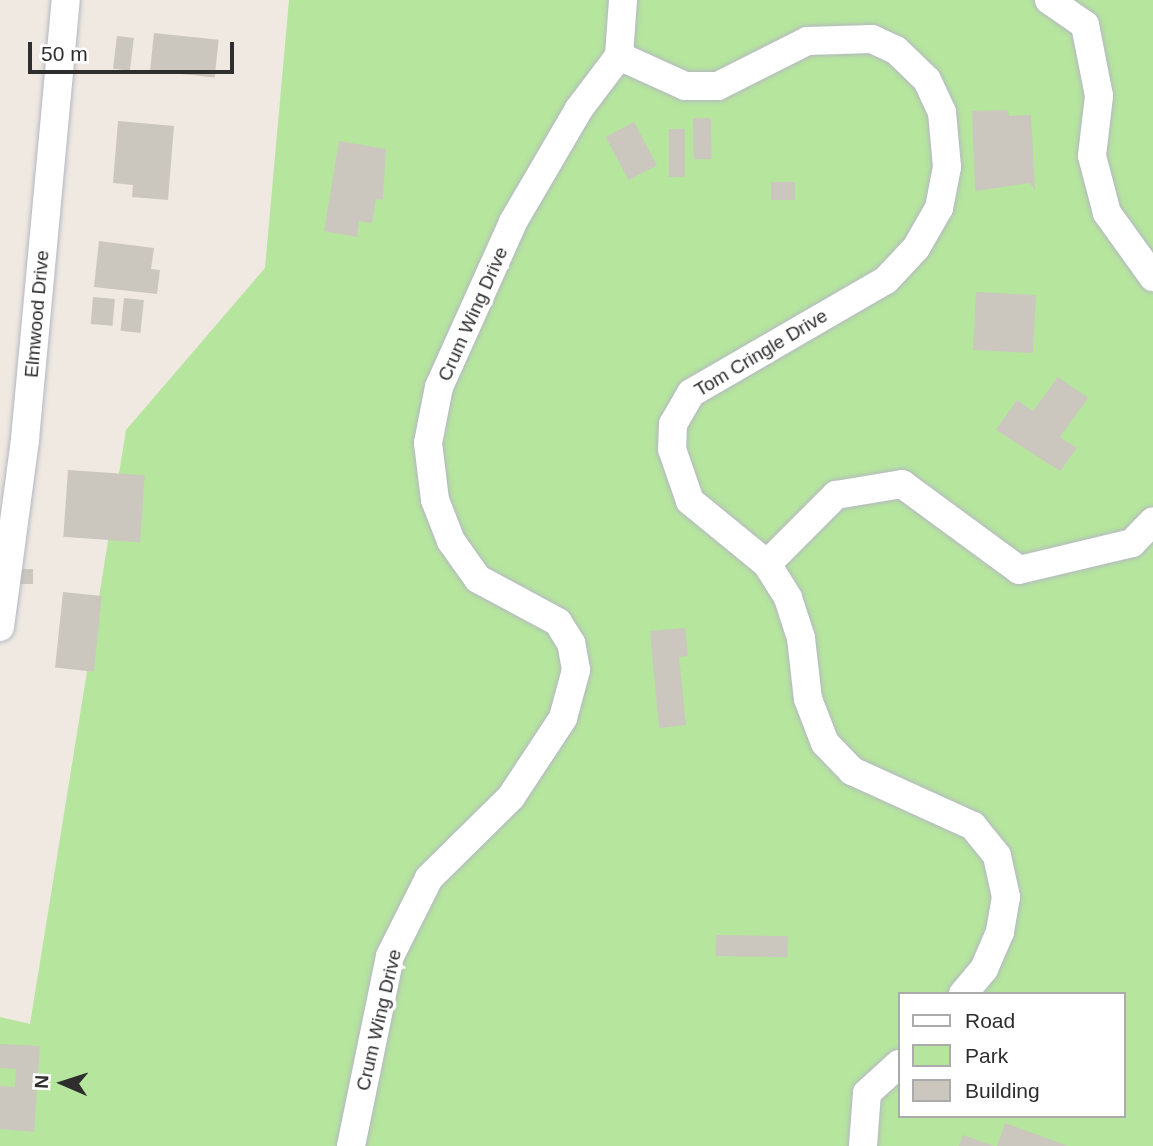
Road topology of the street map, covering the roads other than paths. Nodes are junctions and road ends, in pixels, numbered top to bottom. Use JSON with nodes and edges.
{"nodes":[{"id":1,"x":66,"y":0,"type":"edge"},
{"id":2,"x":623,"y":0,"type":"edge"},
{"id":3,"x":1049,"y":0,"type":"edge"},
{"id":4,"x":619,"y":56,"type":"junction"},
{"id":5,"x":1153,"y":277,"type":"edge"},
{"id":6,"x":1153,"y":521,"type":"edge"},
{"id":7,"x":767,"y":564,"type":"junction"},
{"id":8,"x":0,"y":628,"type":"edge"},
{"id":9,"x":965,"y":992,"type":"edge"},
{"id":10,"x":898,"y":1065,"type":"edge"},
{"id":11,"x":351,"y":1146,"type":"edge"},
{"id":12,"x":863,"y":1146,"type":"edge"}],
"edges":[{"from":1,"to":8,"type":"street","name":"Elmwood Drive"},
{"from":2,"to":4,"type":"street"},
{"from":3,"to":5,"type":"street"},
{"from":4,"to":7,"type":"street","name":"Tom Cringle Drive"},
{"from":4,"to":11,"type":"street","name":"Crum Wing Drive"},
{"from":6,"to":7,"type":"street"},
{"from":7,"to":9,"type":"street","name":"Tom Cringle Drive"},
{"from":10,"to":12,"type":"street"}]}
